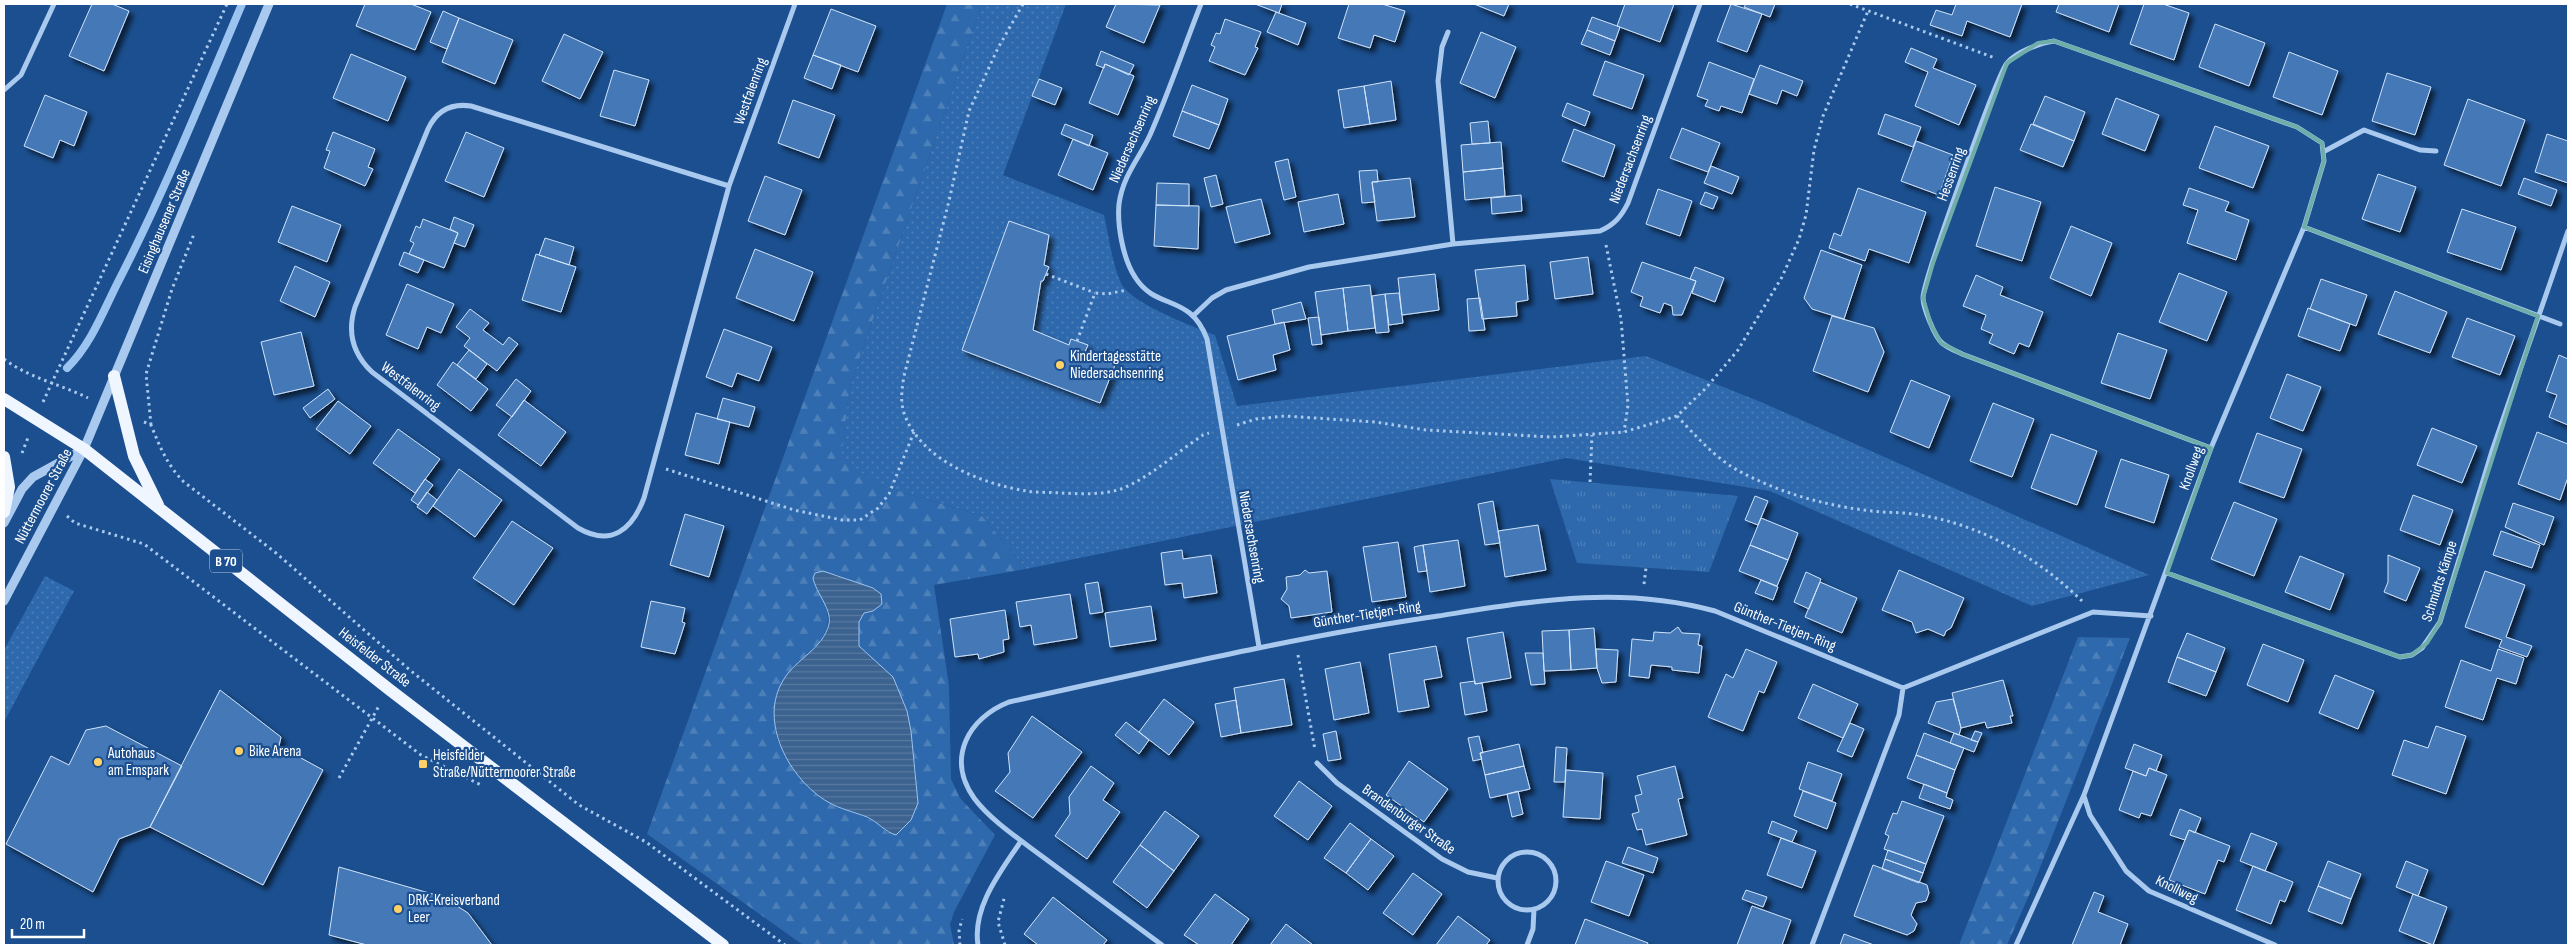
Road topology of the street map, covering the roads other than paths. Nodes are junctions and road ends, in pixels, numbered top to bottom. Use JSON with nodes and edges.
{"nodes":[{"id":1,"x":54,"y":4,"type":"edge"},
{"id":2,"x":269,"y":4,"type":"edge"},
{"id":3,"x":795,"y":4,"type":"edge"},
{"id":4,"x":1201,"y":4,"type":"edge"},
{"id":5,"x":1700,"y":4,"type":"edge"},
{"id":6,"x":1448,"y":32,"type":"dead end"},
{"id":7,"x":4,"y":90,"type":"edge"},
{"id":8,"x":2322,"y":143,"type":"joint"},
{"id":9,"x":2436,"y":151,"type":"dead end"},
{"id":10,"x":2323,"y":152,"type":"junction"},
{"id":11,"x":729,"y":186,"type":"junction"},
{"id":12,"x":2304,"y":227,"type":"junction"},
{"id":13,"x":2568,"y":232,"type":"edge"},
{"id":14,"x":1453,"y":244,"type":"junction"},
{"id":15,"x":1194,"y":316,"type":"junction"},
{"id":16,"x":2538,"y":316,"type":"junction"},
{"id":17,"x":2560,"y":324,"type":"dead end"},
{"id":18,"x":114,"y":376,"type":"junction"},
{"id":19,"x":4,"y":399,"type":"edge"},
{"id":20,"x":2211,"y":448,"type":"junction"},
{"id":21,"x":84,"y":449,"type":"junction"},
{"id":22,"x":4,"y":457,"type":"edge"},
{"id":23,"x":160,"y":509,"type":"junction"},
{"id":24,"x":4,"y":512,"type":"edge"},
{"id":25,"x":4,"y":523,"type":"edge"},
{"id":26,"x":2167,"y":574,"type":"junction"},
{"id":27,"x":4,"y":601,"type":"edge"},
{"id":28,"x":2151,"y":616,"type":"junction"},
{"id":29,"x":1259,"y":647,"type":"junction"},
{"id":30,"x":1903,"y":688,"type":"junction"},
{"id":31,"x":1317,"y":763,"type":"road end"},
{"id":32,"x":2084,"y":795,"type":"junction"},
{"id":33,"x":1021,"y":841,"type":"junction"},
{"id":34,"x":1497,"y":878,"type":"junction"},
{"id":35,"x":1534,"y":909,"type":"junction"},
{"id":36,"x":723,"y":945,"type":"edge"},
{"id":37,"x":978,"y":945,"type":"edge"},
{"id":38,"x":1162,"y":945,"type":"edge"},
{"id":39,"x":1527,"y":945,"type":"edge"},
{"id":40,"x":1812,"y":945,"type":"edge"},
{"id":41,"x":2016,"y":945,"type":"edge"},
{"id":42,"x":2275,"y":945,"type":"edge"}],
"edges":[{"from":1,"to":7,"type":"street"},
{"from":2,"to":18,"type":"street","name":"Eisinghausener Straße"},
{"from":3,"to":11,"type":"street","name":"Westfalenring"},
{"from":4,"to":15,"type":"street","name":"Niedersachsenring"},
{"from":5,"to":14,"type":"street","name":"Niedersachsenring"},
{"from":6,"to":14,"type":"street"},
{"from":8,"to":10,"type":"street","name":"Knollweg"},
{"from":8,"to":20,"type":"street","name":"Hessenring"},
{"from":9,"to":10,"type":"street"},
{"from":10,"to":12,"type":"street","name":"Knollweg"},
{"from":11,"to":11,"type":"street","name":"Westfalenring"},
{"from":12,"to":16,"type":"street"},
{"from":12,"to":20,"type":"street","name":"Knollweg"},
{"from":13,"to":16,"type":"street","name":"Schmidts Kämpe"},
{"from":14,"to":15,"type":"street"},
{"from":15,"to":29,"type":"street","name":"Niedersachsenring"},
{"from":16,"to":17,"type":"street"},
{"from":16,"to":26,"type":"street","name":"Schmidts Kämpe"},
{"from":18,"to":21,"type":"street","name":"Eisinghausener Straße"},
{"from":18,"to":23,"type":"main road","number":"B 70"},
{"from":19,"to":21,"type":"main road","name":"Heisfelder Straße","number":"B 70"},
{"from":20,"to":26,"type":"street","name":"Knollweg"},
{"from":21,"to":23,"type":"main road","name":"Heisfelder Straße","number":"B 70"},
{"from":21,"to":25,"type":"street","name":"Nüttermoorer Straße"},
{"from":21,"to":27,"type":"street","name":"Nüttermoorer Straße"},
{"from":22,"to":24,"type":"main road"},
{"from":23,"to":36,"type":"main road","name":"Heisfelder Straße","number":"B 70"},
{"from":26,"to":28,"type":"street","name":"Knollweg"},
{"from":28,"to":30,"type":"street"},
{"from":28,"to":32,"type":"street","name":"Knollweg"},
{"from":29,"to":30,"type":"street","name":"Günther-Tietjen-Ring"},
{"from":29,"to":33,"type":"street","name":"Günther-Tietjen-Ring"},
{"from":30,"to":40,"type":"street"},
{"from":31,"to":34,"type":"street","name":"Brandenburger Straße"},
{"from":32,"to":41,"type":"street","name":"Knollweg"},
{"from":32,"to":42,"type":"street","name":"Knollweg"},
{"from":33,"to":37,"type":"street"},
{"from":33,"to":38,"type":"street","name":"Günther-Tietjen-Ring"},
{"from":34,"to":35,"type":"street"},
{"from":34,"to":35,"type":"street"},
{"from":35,"to":39,"type":"street"}]}
